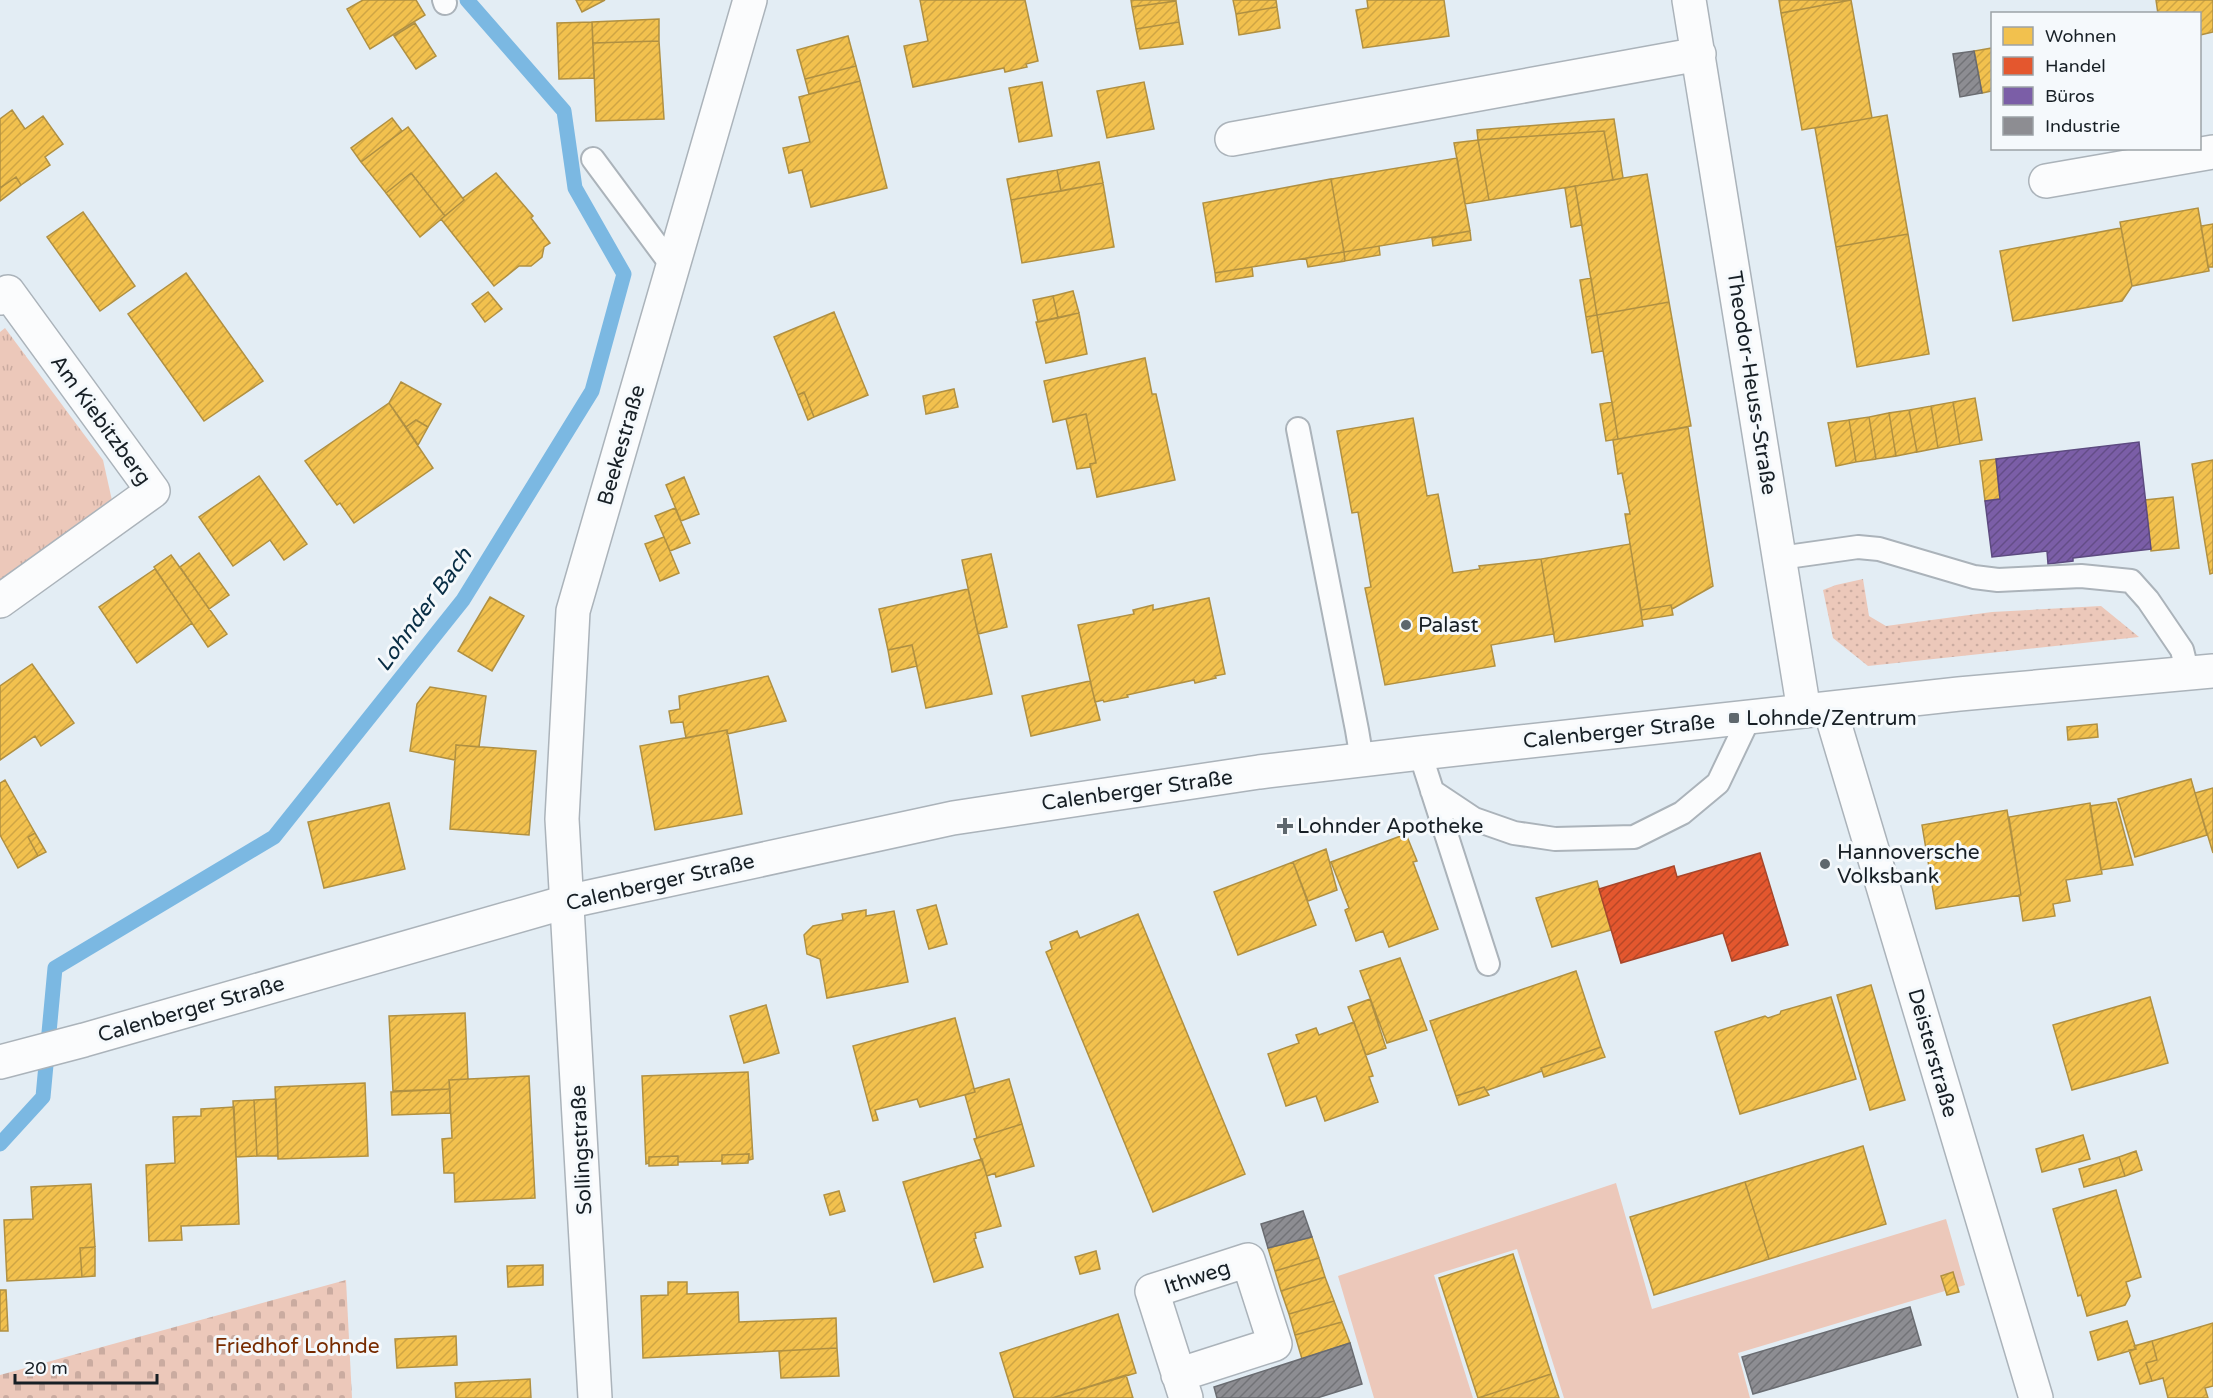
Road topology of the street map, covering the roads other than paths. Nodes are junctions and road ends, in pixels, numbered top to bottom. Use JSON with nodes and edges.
{"nodes":[{"id":1,"x":750,"y":0,"type":"edge"},
{"id":2,"x":1689,"y":0,"type":"edge"},
{"id":3,"x":1699,"y":54,"type":"junction"},
{"id":4,"x":1232,"y":139,"type":"dead end"},
{"id":5,"x":2213,"y":152,"type":"edge"},
{"id":6,"x":593,"y":159,"type":"dead end"},
{"id":7,"x":2046,"y":181,"type":"dead end"},
{"id":8,"x":673,"y":267,"type":"junction"},
{"id":9,"x":0,"y":298,"type":"edge"},
{"id":10,"x":1298,"y":429,"type":"dead end"},
{"id":11,"x":1780,"y":558,"type":"junction"},
{"id":12,"x":0,"y":601,"type":"edge"},
{"id":13,"x":2201,"y":673,"type":"edge"},
{"id":14,"x":1817,"y":710,"type":"junction"},
{"id":15,"x":1750,"y":716,"type":"junction"},
{"id":16,"x":1420,"y":753,"type":"junction"},
{"id":17,"x":1362,"y":760,"type":"junction"},
{"id":18,"x":1432,"y":791,"type":"junction"},
{"id":19,"x":566,"y":902,"type":"junction"},
{"id":20,"x":1488,"y":964,"type":"dead end"},
{"id":21,"x":0,"y":1062,"type":"edge"},
{"id":22,"x":595,"y":1398,"type":"edge"},
{"id":23,"x":2036,"y":1398,"type":"edge"}],
"edges":[{"from":1,"to":8,"type":"street","name":"Beekestraße"},
{"from":2,"to":3,"type":"street","name":"Theodor-Heuss-Straße"},
{"from":3,"to":4,"type":"street"},
{"from":3,"to":11,"type":"street","name":"Theodor-Heuss-Straße"},
{"from":5,"to":7,"type":"street"},
{"from":6,"to":8,"type":"lane"},
{"from":8,"to":19,"type":"street","name":"Beekestraße"},
{"from":9,"to":12,"type":"street","name":"Am Kiebitzberg"},
{"from":10,"to":17,"type":"lane"},
{"from":11,"to":13,"type":"lane"},
{"from":11,"to":14,"type":"street","name":"Theodor-Heuss-Straße"},
{"from":13,"to":14,"type":"street","name":"Calenberger Straße"},
{"from":14,"to":15,"type":"street","name":"Calenberger Straße"},
{"from":14,"to":23,"type":"street","name":"Deisterstraße"},
{"from":15,"to":16,"type":"street","name":"Calenberger Straße"},
{"from":15,"to":18,"type":"lane"},
{"from":16,"to":17,"type":"street","name":"Calenberger Straße"},
{"from":16,"to":18,"type":"lane"},
{"from":17,"to":19,"type":"street","name":"Calenberger Straße"},
{"from":18,"to":20,"type":"lane"},
{"from":19,"to":21,"type":"street","name":"Calenberger Straße"},
{"from":19,"to":22,"type":"street","name":"Sollingstraße"}]}
